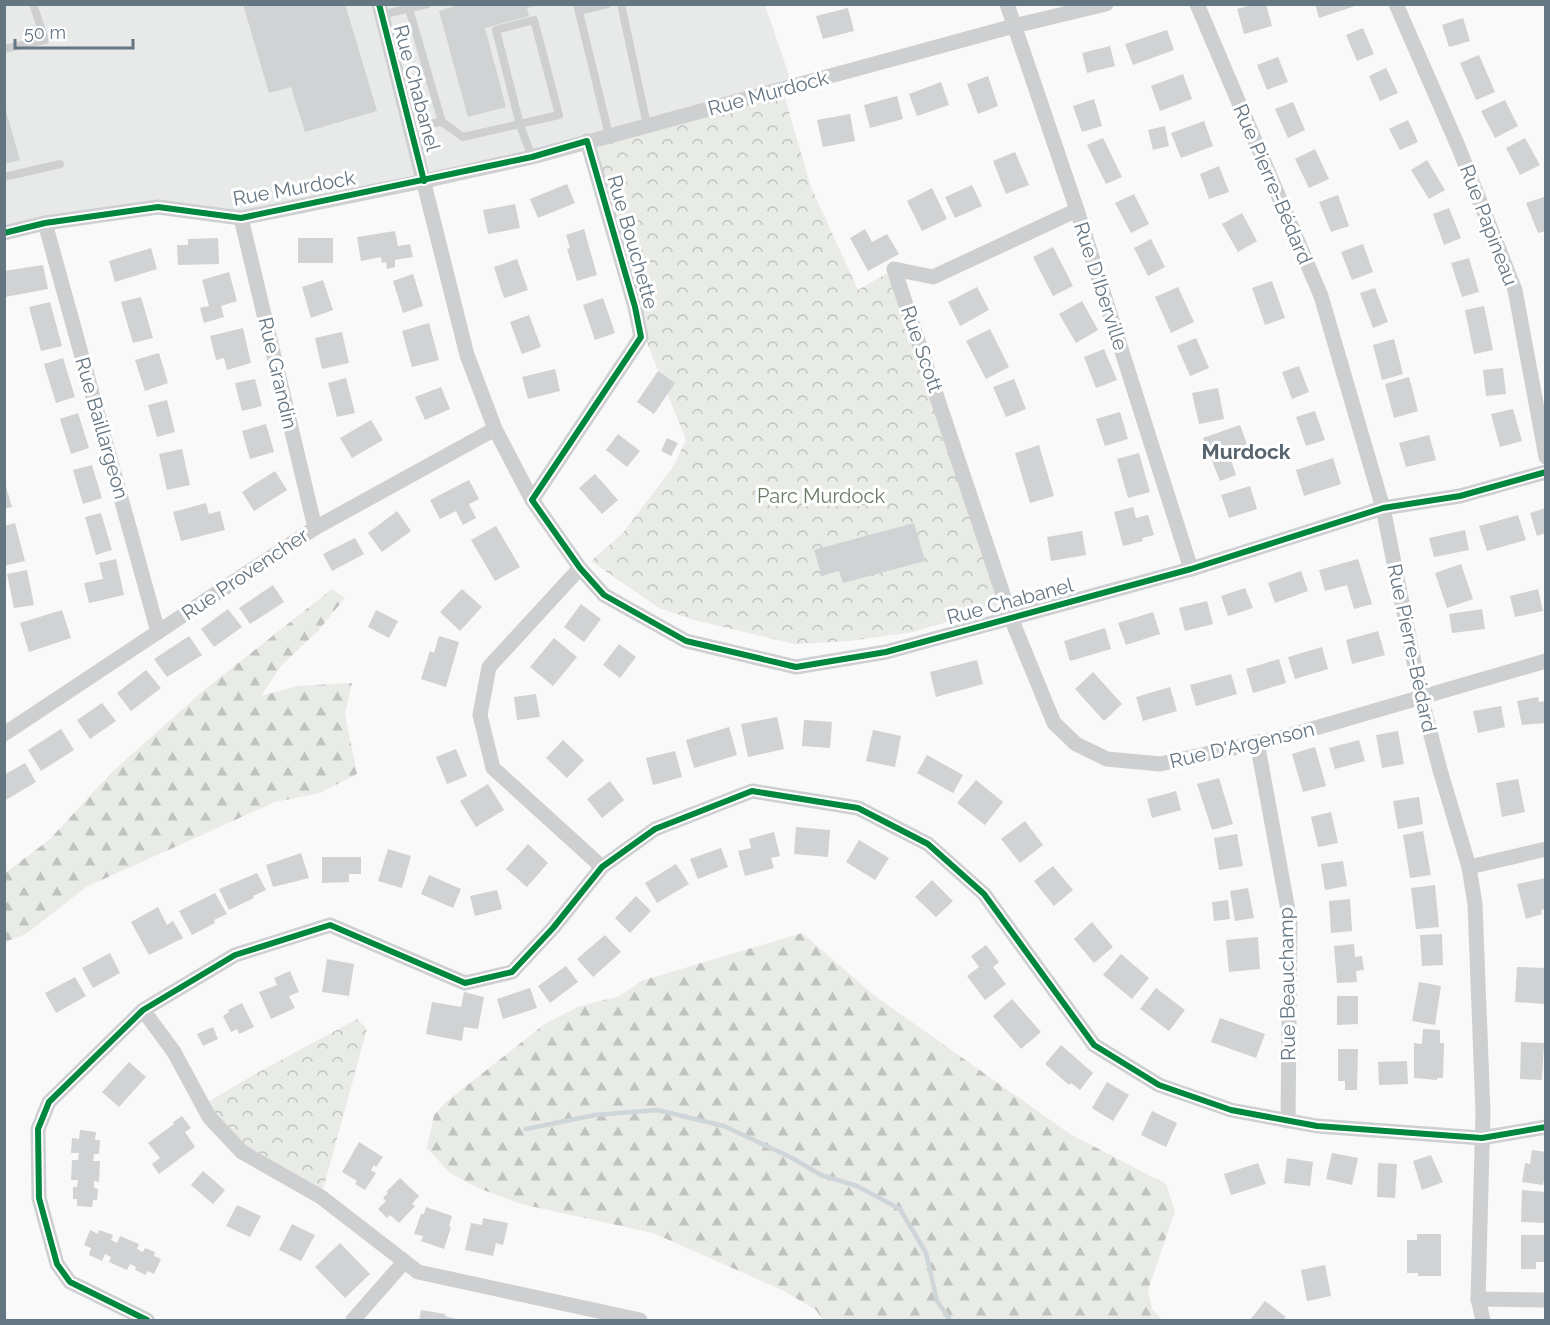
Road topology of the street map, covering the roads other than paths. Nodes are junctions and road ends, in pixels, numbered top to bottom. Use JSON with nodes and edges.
{"nodes":[{"id":1,"x":35,"y":4,"type":"edge"},
{"id":2,"x":427,"y":4,"type":"edge"},
{"id":3,"x":607,"y":4,"type":"edge"},
{"id":4,"x":621,"y":4,"type":"edge"},
{"id":5,"x":1007,"y":4,"type":"edge"},
{"id":6,"x":1106,"y":4,"type":"edge"},
{"id":7,"x":1197,"y":4,"type":"edge"},
{"id":8,"x":1396,"y":4,"type":"edge"},
{"id":9,"x":578,"y":8,"type":"edge"},
{"id":10,"x":410,"y":9,"type":"junction"},
{"id":11,"x":380,"y":10,"type":"edge"},
{"id":12,"x":1014,"y":26,"type":"junction"},
{"id":13,"x":4,"y":50,"type":"edge"},
{"id":14,"x":442,"y":122,"type":"junction"},
{"id":15,"x":520,"y":125,"type":"junction"},
{"id":16,"x":647,"y":125,"type":"junction"},
{"id":17,"x":410,"y":126,"type":"junction"},
{"id":18,"x":609,"y":135,"type":"junction"},
{"id":19,"x":587,"y":141,"type":"junction"},
{"id":20,"x":532,"y":157,"type":"junction"},
{"id":21,"x":60,"y":164,"type":"dead end"},
{"id":22,"x":4,"y":177,"type":"edge"},
{"id":23,"x":424,"y":181,"type":"junction"},
{"id":24,"x":1077,"y":210,"type":"junction"},
{"id":25,"x":241,"y":218,"type":"junction"},
{"id":26,"x":45,"y":223,"type":"junction"},
{"id":27,"x":4,"y":233,"type":"edge"},
{"id":28,"x":495,"y":429,"type":"junction"},
{"id":29,"x":1545,"y":457,"type":"edge"},
{"id":30,"x":1545,"y":472,"type":"edge"},
{"id":31,"x":532,"y":500,"type":"junction"},
{"id":32,"x":1383,"y":508,"type":"junction"},
{"id":33,"x":315,"y":528,"type":"junction"},
{"id":34,"x":580,"y":568,"type":"junction"},
{"id":35,"x":1191,"y":569,"type":"junction"},
{"id":36,"x":1011,"y":618,"type":"junction"},
{"id":37,"x":158,"y":632,"type":"junction"},
{"id":38,"x":1545,"y":661,"type":"edge"},
{"id":39,"x":1421,"y":697,"type":"junction"},
{"id":40,"x":5,"y":732,"type":"edge"},
{"id":41,"x":1257,"y":742,"type":"junction"},
{"id":42,"x":1545,"y":849,"type":"edge"},
{"id":43,"x":602,"y":867,"type":"junction"},
{"id":44,"x":1469,"y":867,"type":"junction"},
{"id":45,"x":143,"y":1010,"type":"junction"},
{"id":46,"x":1288,"y":1120,"type":"junction"},
{"id":47,"x":1545,"y":1127,"type":"edge"},
{"id":48,"x":1482,"y":1138,"type":"junction"},
{"id":49,"x":404,"y":1262,"type":"junction"},
{"id":50,"x":1478,"y":1299,"type":"junction"},
{"id":51,"x":1545,"y":1300,"type":"edge"},
{"id":52,"x":140,"y":1319,"type":"edge"},
{"id":53,"x":353,"y":1320,"type":"edge"},
{"id":54,"x":640,"y":1320,"type":"edge"},
{"id":55,"x":1483,"y":1320,"type":"edge"}],
"edges":[{"from":1,"to":13,"type":"lane"},
{"from":2,"to":10,"type":"lane"},
{"from":3,"to":9,"type":"lane"},
{"from":4,"to":16,"type":"lane"},
{"from":5,"to":12,"type":"street","name":"Rue D'Iberville"},
{"from":6,"to":12,"type":"street","name":"Rue Murdock"},
{"from":7,"to":32,"type":"street","name":"Rue Pierre-Bédard"},
{"from":8,"to":29,"type":"street","name":"Rue Papineau"},
{"from":9,"to":18,"type":"lane"},
{"from":10,"to":11,"type":"lane"},
{"from":10,"to":14,"type":"lane"},
{"from":11,"to":17,"type":"street","name":"Rue Chabanel"},
{"from":12,"to":16,"type":"street","name":"Rue Murdock"},
{"from":12,"to":24,"type":"street","name":"Rue D'Iberville"},
{"from":14,"to":15,"type":"lane"},
{"from":14,"to":17,"type":"lane"},
{"from":15,"to":15,"type":"lane"},
{"from":15,"to":20,"type":"lane"},
{"from":16,"to":18,"type":"street","name":"Rue Murdock"},
{"from":17,"to":23,"type":"street","name":"Rue Chabanel"},
{"from":18,"to":19,"type":"street","name":"Rue Murdock"},
{"from":19,"to":20,"type":"street","name":"Rue Murdock"},
{"from":19,"to":31,"type":"street","name":"Rue Bouchette"},
{"from":20,"to":23,"type":"street","name":"Rue Murdock"},
{"from":21,"to":22,"type":"lane"},
{"from":23,"to":25,"type":"street","name":"Rue Murdock"},
{"from":23,"to":28,"type":"street","name":"Rue Chabanel"},
{"from":24,"to":35,"type":"street","name":"Rue D'Iberville"},
{"from":24,"to":36,"type":"street","name":"Rue Scott"},
{"from":25,"to":26,"type":"street","name":"Rue Murdock"},
{"from":25,"to":33,"type":"street","name":"Rue Grandin"},
{"from":26,"to":27,"type":"street","name":"Rue Murdock"},
{"from":26,"to":37,"type":"street","name":"Rue Baillargeon"},
{"from":28,"to":31,"type":"street","name":"Rue Chabanel"},
{"from":28,"to":33,"type":"street","name":"Rue Provencher"},
{"from":30,"to":32,"type":"street","name":"Rue Chabanel"},
{"from":31,"to":34,"type":"street","name":"Rue Chabanel"},
{"from":32,"to":35,"type":"street","name":"Rue Chabanel"},
{"from":32,"to":39,"type":"street","name":"Rue Pierre-Bédard"},
{"from":33,"to":37,"type":"street","name":"Rue Provencher"},
{"from":34,"to":36,"type":"street","name":"Rue Chabanel"},
{"from":34,"to":43,"type":"street"},
{"from":35,"to":36,"type":"street","name":"Rue Chabanel"},
{"from":36,"to":41,"type":"street","name":"Rue D'Argenson"},
{"from":37,"to":40,"type":"street","name":"Rue Provencher"},
{"from":38,"to":39,"type":"street","name":"Rue D'Argenson"},
{"from":39,"to":41,"type":"street","name":"Rue D'Argenson"},
{"from":39,"to":44,"type":"street","name":"Rue Pierre-Bédard"},
{"from":41,"to":46,"type":"street","name":"Rue Beauchamp"},
{"from":42,"to":44,"type":"street"},
{"from":43,"to":45,"type":"street"},
{"from":43,"to":46,"type":"street"},
{"from":44,"to":48,"type":"street","name":"Rue Pierre-Bédard"},
{"from":45,"to":49,"type":"street"},
{"from":45,"to":52,"type":"street"},
{"from":46,"to":48,"type":"street"},
{"from":47,"to":48,"type":"street"},
{"from":48,"to":50,"type":"street","name":"Rue Pierre-Bédard"},
{"from":49,"to":53,"type":"street"},
{"from":49,"to":54,"type":"street"},
{"from":50,"to":51,"type":"street"},
{"from":50,"to":55,"type":"street","name":"Rue Pierre-Bédard"}]}
